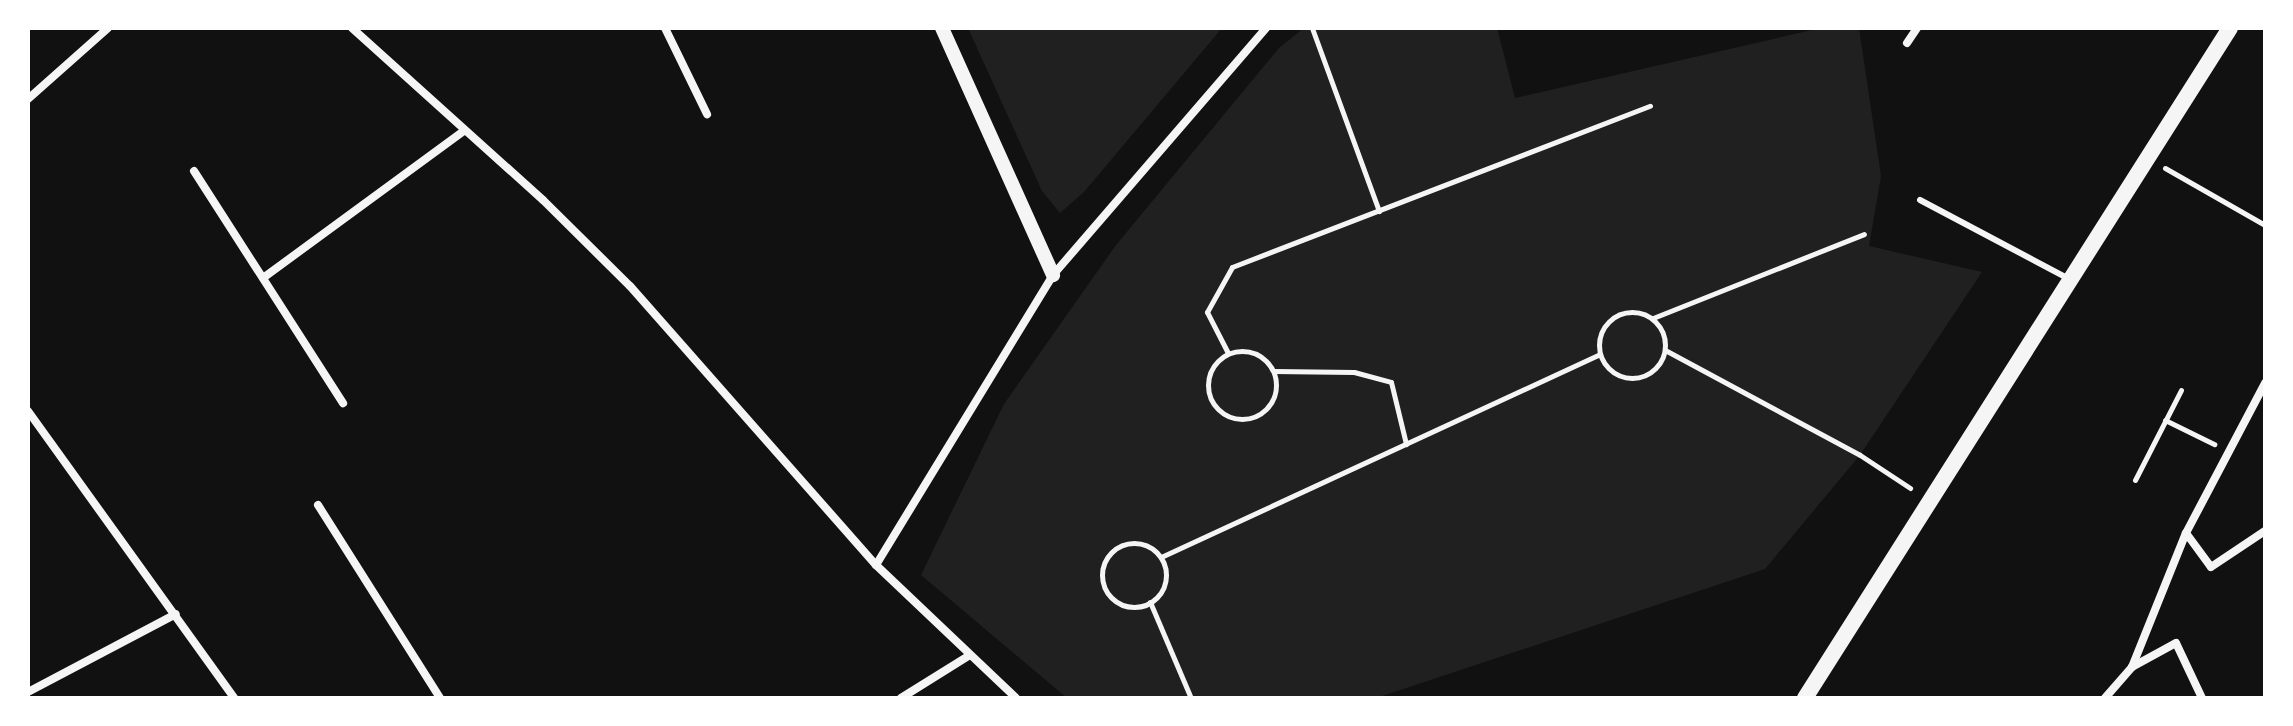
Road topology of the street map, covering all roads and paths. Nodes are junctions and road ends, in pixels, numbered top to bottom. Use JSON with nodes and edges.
{"nodes":[{"id":1,"x":108,"y":28,"type":"edge"},
{"id":2,"x":352,"y":28,"type":"edge"},
{"id":3,"x":665,"y":28,"type":"edge"},
{"id":4,"x":942,"y":28,"type":"edge"},
{"id":5,"x":1266,"y":28,"type":"edge"},
{"id":6,"x":1312,"y":28,"type":"edge"},
{"id":7,"x":1917,"y":28,"type":"edge"},
{"id":8,"x":2230,"y":28,"type":"edge"},
{"id":9,"x":1907,"y":43,"type":"dead end"},
{"id":10,"x":28,"y":99,"type":"edge"},
{"id":11,"x":1650,"y":106,"type":"dead end"},
{"id":12,"x":707,"y":114,"type":"dead end"},
{"id":13,"x":465,"y":130,"type":"junction"},
{"id":14,"x":2149,"y":158,"type":"junction"},
{"id":15,"x":194,"y":171,"type":"dead end"},
{"id":16,"x":1920,"y":200,"type":"dead end"},
{"id":17,"x":1379,"y":211,"type":"junction"},
{"id":18,"x":2265,"y":225,"type":"edge"},
{"id":19,"x":1864,"y":234,"type":"dead end"},
{"id":20,"x":1053,"y":275,"type":"junction"},
{"id":21,"x":263,"y":278,"type":"junction"},
{"id":22,"x":2070,"y":279,"type":"junction"},
{"id":23,"x":1653,"y":318,"type":"junction"},
{"id":24,"x":1665,"y":350,"type":"junction"},
{"id":25,"x":1228,"y":353,"type":"junction"},
{"id":26,"x":1599,"y":355,"type":"junction"},
{"id":27,"x":1274,"y":371,"type":"junction"},
{"id":28,"x":2265,"y":383,"type":"edge"},
{"id":29,"x":2181,"y":390,"type":"dead end"},
{"id":30,"x":343,"y":403,"type":"dead end"},
{"id":31,"x":29,"y":415,"type":"edge"},
{"id":32,"x":2165,"y":420,"type":"junction"},
{"id":33,"x":1406,"y":444,"type":"junction"},
{"id":34,"x":2225,"y":450,"type":"junction"},
{"id":35,"x":2135,"y":480,"type":"dead end"},
{"id":36,"x":1928,"y":500,"type":"junction"},
{"id":37,"x":318,"y":505,"type":"dead end"},
{"id":38,"x":2265,"y":531,"type":"edge"},
{"id":39,"x":2186,"y":533,"type":"junction"},
{"id":40,"x":1161,"y":557,"type":"junction"},
{"id":41,"x":876,"y":565,"type":"junction"},
{"id":42,"x":1150,"y":602,"type":"junction"},
{"id":43,"x":176,"y":614,"type":"junction"},
{"id":44,"x":970,"y":655,"type":"junction"},
{"id":45,"x":2132,"y":667,"type":"junction"},
{"id":46,"x":28,"y":692,"type":"edge"},
{"id":47,"x":234,"y":698,"type":"edge"},
{"id":48,"x":440,"y":698,"type":"edge"},
{"id":49,"x":901,"y":698,"type":"edge"},
{"id":50,"x":1016,"y":698,"type":"edge"},
{"id":51,"x":1191,"y":698,"type":"edge"},
{"id":52,"x":1805,"y":698,"type":"edge"},
{"id":53,"x":2105,"y":698,"type":"edge"},
{"id":54,"x":2202,"y":698,"type":"edge"}],
"edges":[{"from":1,"to":10,"type":"street"},
{"from":2,"to":13,"type":"street"},
{"from":3,"to":12,"type":"street"},
{"from":4,"to":20,"type":"street"},
{"from":5,"to":20,"type":"street"},
{"from":6,"to":17,"type":"path"},
{"from":7,"to":9,"type":"street"},
{"from":8,"to":14,"type":"main road"},
{"from":11,"to":17,"type":"path"},
{"from":13,"to":21,"type":"street"},
{"from":13,"to":41,"type":"street"},
{"from":14,"to":18,"type":"path"},
{"from":14,"to":22,"type":"main road"},
{"from":15,"to":21,"type":"street"},
{"from":16,"to":22,"type":"lane"},
{"from":17,"to":25,"type":"path"},
{"from":19,"to":23,"type":"path"},
{"from":20,"to":41,"type":"street"},
{"from":21,"to":30,"type":"street"},
{"from":22,"to":36,"type":"main road"},
{"from":23,"to":24,"type":"path"},
{"from":23,"to":26,"type":"path"},
{"from":24,"to":26,"type":"path"},
{"from":24,"to":36,"type":"path"},
{"from":25,"to":27,"type":"path"},
{"from":25,"to":27,"type":"path"},
{"from":26,"to":33,"type":"path"},
{"from":27,"to":33,"type":"path"},
{"from":28,"to":34,"type":"street"},
{"from":29,"to":32,"type":"path"},
{"from":31,"to":43,"type":"street"},
{"from":32,"to":34,"type":"path"},
{"from":32,"to":35,"type":"path"},
{"from":33,"to":40,"type":"path"},
{"from":34,"to":39,"type":"street"},
{"from":36,"to":52,"type":"main road"},
{"from":37,"to":48,"type":"street"},
{"from":38,"to":39,"type":"street"},
{"from":39,"to":45,"type":"street"},
{"from":40,"to":42,"type":"path"},
{"from":40,"to":42,"type":"path"},
{"from":41,"to":44,"type":"street"},
{"from":42,"to":51,"type":"path"},
{"from":43,"to":46,"type":"street"},
{"from":43,"to":47,"type":"street"},
{"from":44,"to":49,"type":"street"},
{"from":44,"to":50,"type":"street"},
{"from":45,"to":53,"type":"street"},
{"from":45,"to":54,"type":"street"}]}
